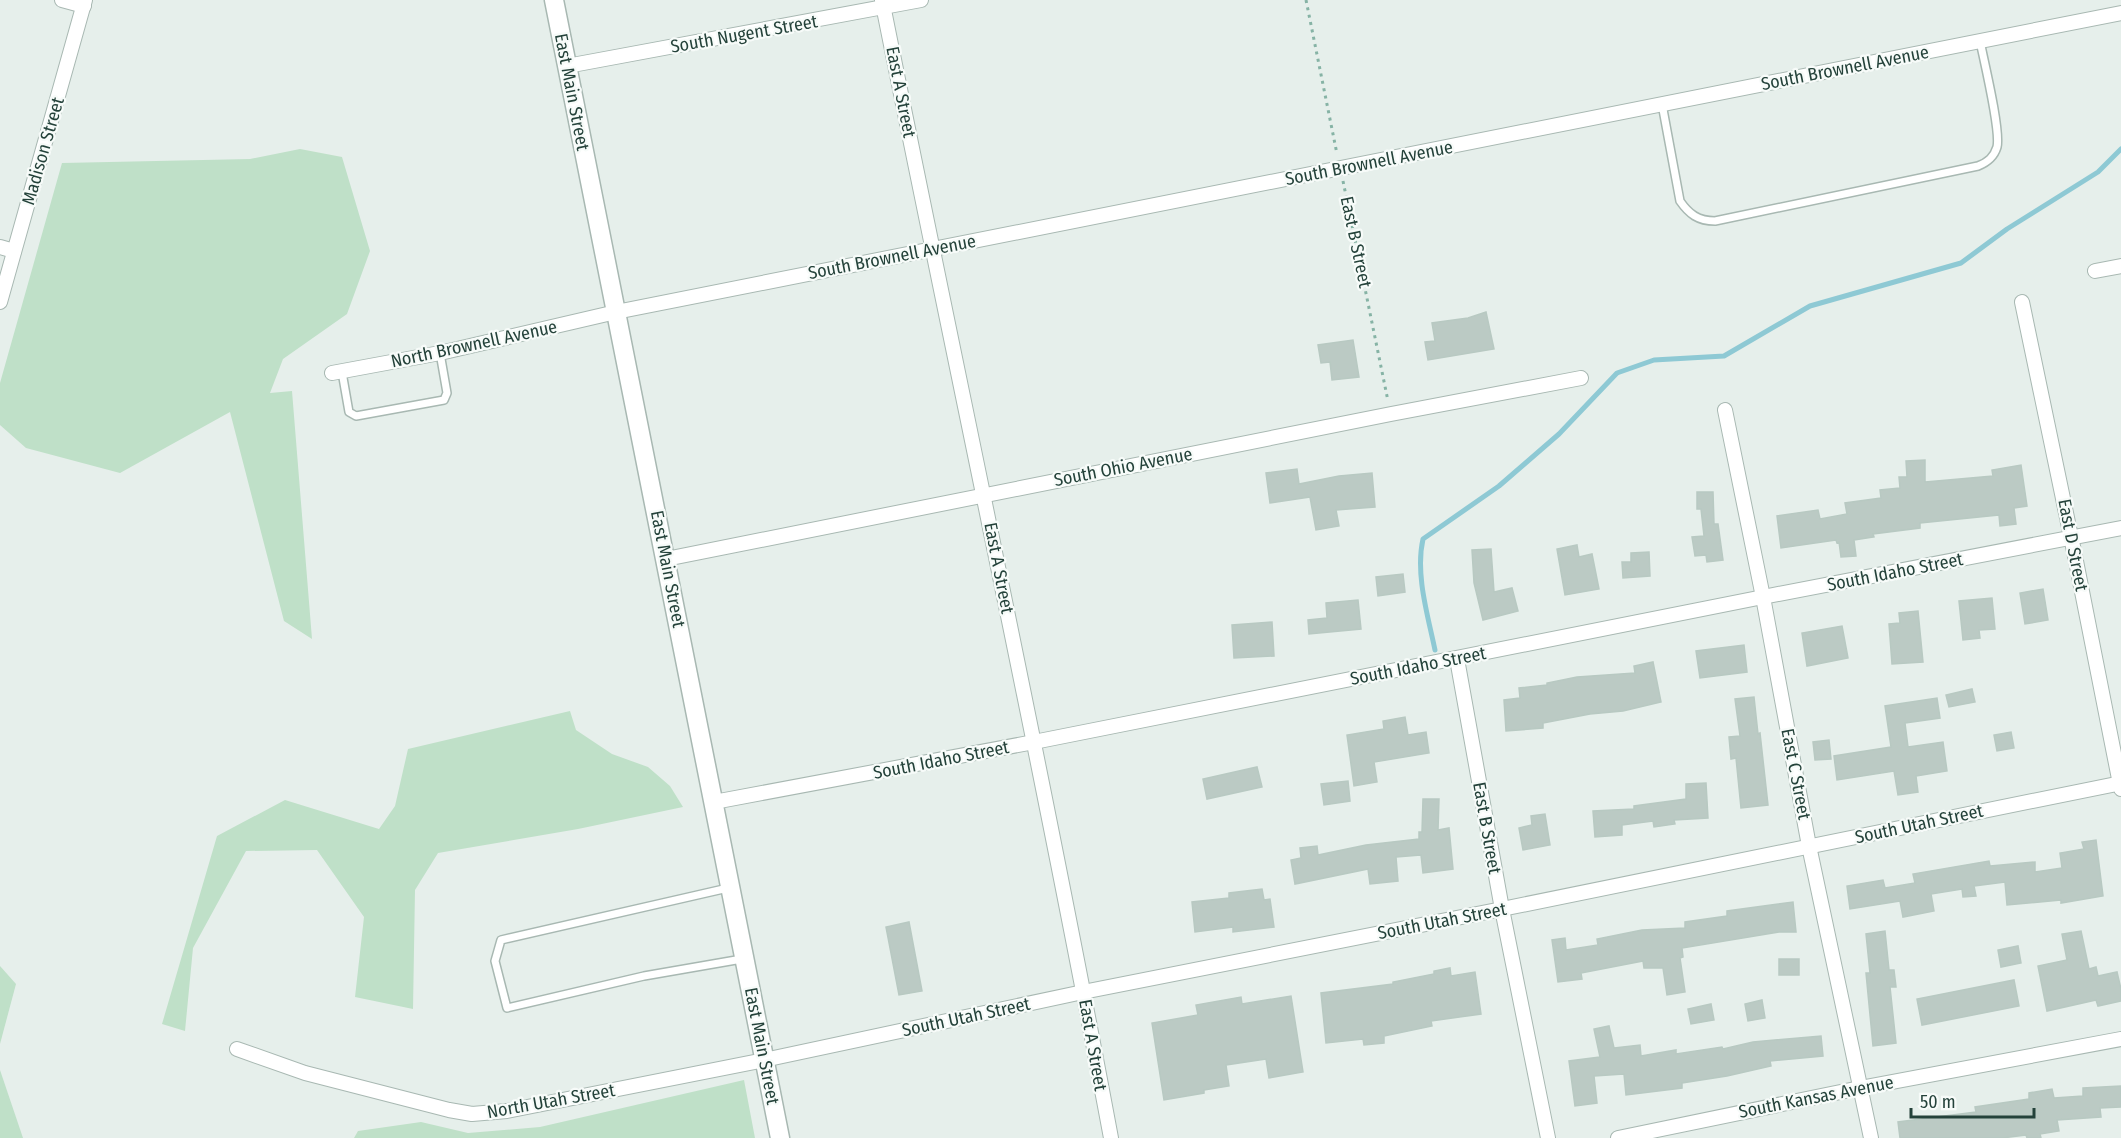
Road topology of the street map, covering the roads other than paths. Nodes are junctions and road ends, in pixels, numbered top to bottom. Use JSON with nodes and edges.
{"nodes":[{"id":1,"x":62,"y":0,"type":"edge"},
{"id":2,"x":554,"y":0,"type":"edge"},
{"id":3,"x":921,"y":0,"type":"edge"},
{"id":4,"x":85,"y":3,"type":"edge"},
{"id":5,"x":883,"y":4,"type":"edge"},
{"id":6,"x":2121,"y":13,"type":"edge"},
{"id":7,"x":1980,"y":41,"type":"junction"},
{"id":8,"x":567,"y":66,"type":"junction"},
{"id":9,"x":1662,"y":104,"type":"junction"},
{"id":10,"x":0,"y":247,"type":"edge"},
{"id":11,"x":933,"y":249,"type":"junction"},
{"id":12,"x":15,"y":251,"type":"junction"},
{"id":13,"x":2121,"y":266,"type":"edge"},
{"id":14,"x":2095,"y":271,"type":"dead end"},
{"id":15,"x":0,"y":302,"type":"edge"},
{"id":16,"x":2022,"y":302,"type":"dead end"},
{"id":17,"x":616,"y":312,"type":"junction"},
{"id":18,"x":440,"y":353,"type":"junction"},
{"id":19,"x":337,"y":372,"type":"joint"},
{"id":20,"x":1581,"y":378,"type":"dead end"},
{"id":21,"x":1725,"y":410,"type":"dead end"},
{"id":22,"x":985,"y":495,"type":"junction"},
{"id":23,"x":2121,"y":528,"type":"edge"},
{"id":24,"x":2072,"y":538,"type":"junction"},
{"id":25,"x":666,"y":559,"type":"junction"},
{"id":26,"x":1763,"y":597,"type":"junction"},
{"id":27,"x":1457,"y":659,"type":"junction"},
{"id":28,"x":1034,"y":742,"type":"junction"},
{"id":29,"x":2121,"y":785,"type":"edge"},
{"id":30,"x":714,"y":802,"type":"junction"},
{"id":31,"x":1809,"y":846,"type":"junction"},
{"id":32,"x":731,"y":888,"type":"junction"},
{"id":33,"x":1502,"y":909,"type":"junction"},
{"id":34,"x":744,"y":959,"type":"junction"},
{"id":35,"x":1083,"y":992,"type":"junction"},
{"id":36,"x":2121,"y":1038,"type":"edge"},
{"id":37,"x":237,"y":1049,"type":"dead end"},
{"id":38,"x":764,"y":1060,"type":"junction"},
{"id":39,"x":1860,"y":1088,"type":"junction"},
{"id":40,"x":780,"y":1138,"type":"edge"},
{"id":41,"x":1110,"y":1138,"type":"edge"},
{"id":42,"x":1548,"y":1138,"type":"edge"},
{"id":43,"x":1618,"y":1138,"type":"edge"},
{"id":44,"x":1871,"y":1138,"type":"edge"}],
"edges":[{"from":1,"to":4,"type":"street"},
{"from":2,"to":8,"type":"street","name":"East Main Street"},
{"from":3,"to":5,"type":"street","name":"South Nugent Street"},
{"from":4,"to":12,"type":"street","name":"Madison Street"},
{"from":5,"to":8,"type":"street","name":"South Nugent Street"},
{"from":5,"to":11,"type":"street","name":"East A Street"},
{"from":6,"to":7,"type":"street","name":"South Brownell Avenue"},
{"from":7,"to":9,"type":"street","name":"South Brownell Avenue"},
{"from":7,"to":9,"type":"lane"},
{"from":8,"to":17,"type":"street","name":"East Main Street"},
{"from":9,"to":11,"type":"street","name":"South Brownell Avenue"},
{"from":10,"to":12,"type":"street"},
{"from":11,"to":17,"type":"street","name":"South Brownell Avenue"},
{"from":11,"to":22,"type":"street","name":"East A Street"},
{"from":12,"to":15,"type":"street","name":"Madison Street"},
{"from":13,"to":14,"type":"street"},
{"from":16,"to":24,"type":"street","name":"East D Street"},
{"from":17,"to":18,"type":"street","name":"North Brownell Avenue"},
{"from":17,"to":25,"type":"street","name":"East Main Street"},
{"from":18,"to":19,"type":"street","name":"North Brownell Avenue"},
{"from":18,"to":19,"type":"lane"},
{"from":20,"to":22,"type":"street","name":"South Ohio Avenue"},
{"from":21,"to":26,"type":"street","name":"East C Street"},
{"from":22,"to":25,"type":"street","name":"South Ohio Avenue"},
{"from":22,"to":28,"type":"street","name":"East A Street"},
{"from":23,"to":24,"type":"street","name":"South Idaho Street"},
{"from":24,"to":26,"type":"street","name":"South Idaho Street"},
{"from":24,"to":29,"type":"street","name":"East D Street"},
{"from":25,"to":30,"type":"street","name":"East Main Street"},
{"from":26,"to":27,"type":"street","name":"South Idaho Street"},
{"from":26,"to":31,"type":"street","name":"East C Street"},
{"from":27,"to":28,"type":"street","name":"South Idaho Street"},
{"from":27,"to":33,"type":"street","name":"East B Street"},
{"from":28,"to":30,"type":"street","name":"South Idaho Street"},
{"from":28,"to":35,"type":"street","name":"East A Street"},
{"from":29,"to":31,"type":"street","name":"South Utah Street"},
{"from":30,"to":32,"type":"street","name":"East Main Street"},
{"from":31,"to":33,"type":"street","name":"South Utah Street"},
{"from":31,"to":39,"type":"street","name":"East C Street"},
{"from":32,"to":34,"type":"street","name":"East Main Street"},
{"from":32,"to":34,"type":"lane"},
{"from":33,"to":35,"type":"street","name":"South Utah Street"},
{"from":33,"to":42,"type":"street","name":"East B Street"},
{"from":34,"to":38,"type":"street","name":"East Main Street"},
{"from":35,"to":38,"type":"street","name":"South Utah Street"},
{"from":35,"to":41,"type":"street","name":"East A Street"},
{"from":36,"to":39,"type":"street","name":"South Kansas Avenue"},
{"from":37,"to":38,"type":"street","name":"North Utah Street"},
{"from":38,"to":40,"type":"street","name":"East Main Street"},
{"from":39,"to":43,"type":"street","name":"South Kansas Avenue"},
{"from":39,"to":44,"type":"street","name":"East C Street"}]}
